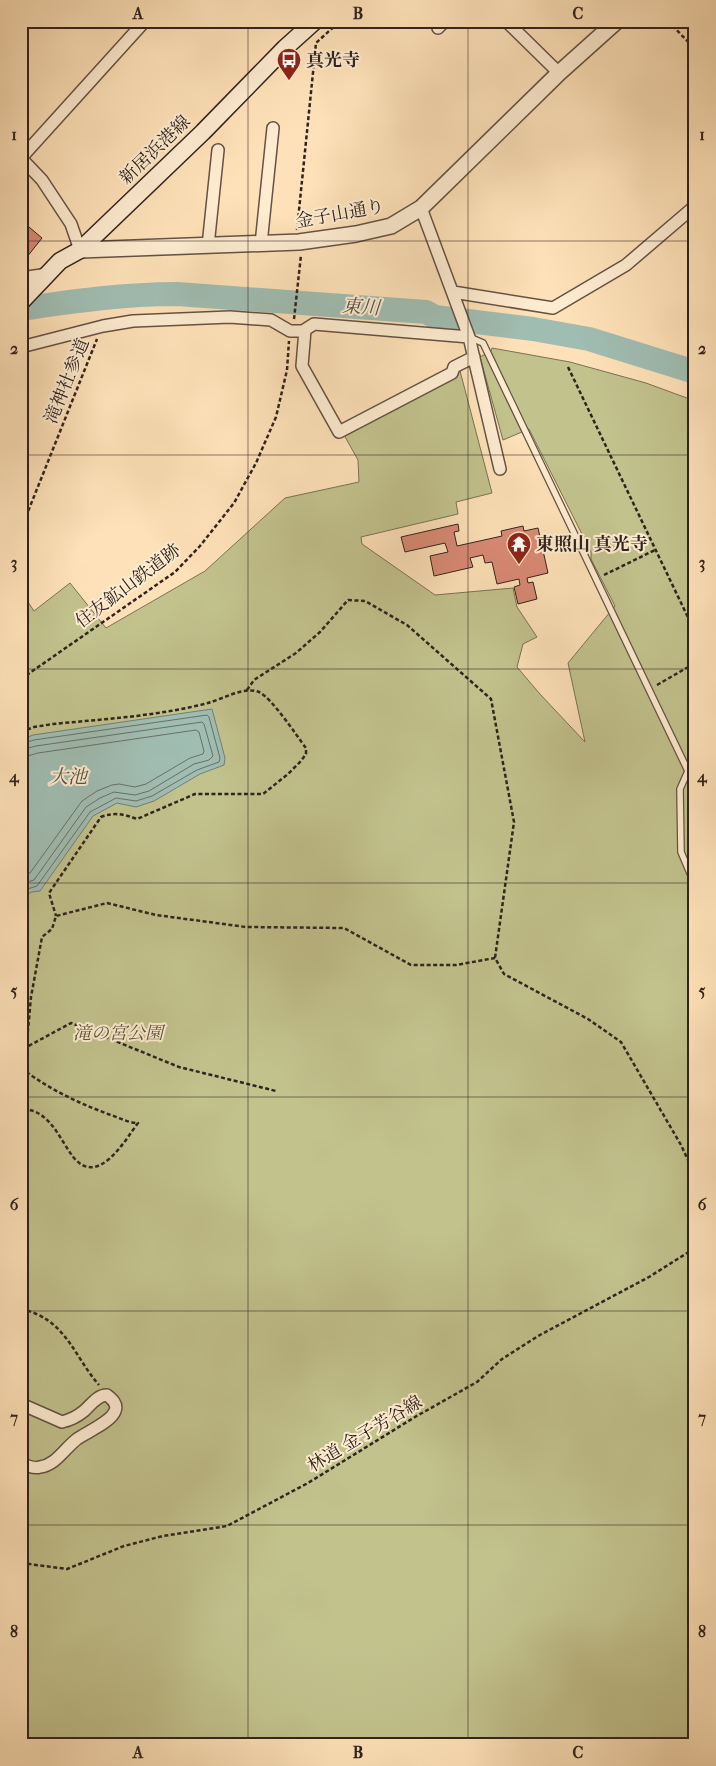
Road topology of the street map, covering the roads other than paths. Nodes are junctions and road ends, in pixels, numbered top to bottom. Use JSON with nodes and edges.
{"nodes":[{"id":1,"x":145,"y":21,"type":"edge"},
{"id":2,"x":315,"y":21,"type":"edge"},
{"id":3,"x":506,"y":21,"type":"edge"},
{"id":4,"x":617,"y":21,"type":"edge"},
{"id":5,"x":559,"y":73,"type":"junction"},
{"id":6,"x":273,"y":128,"type":"dead end"},
{"id":7,"x":218,"y":150,"type":"dead end"},
{"id":8,"x":21,"y":158,"type":"edge"},
{"id":9,"x":695,"y":206,"type":"edge"},
{"id":10,"x":421,"y":208,"type":"junction"},
{"id":11,"x":261,"y":244,"type":"junction"},
{"id":12,"x":208,"y":246,"type":"junction"},
{"id":13,"x":80,"y":250,"type":"junction"},
{"id":14,"x":21,"y":278,"type":"edge"},
{"id":15,"x":42,"y":280,"type":"junction"},
{"id":16,"x":454,"y":294,"type":"junction"},
{"id":17,"x":21,"y":302,"type":"edge"},
{"id":18,"x":305,"y":330,"type":"junction"},
{"id":19,"x":468,"y":336,"type":"junction"},
{"id":20,"x":21,"y":347,"type":"edge"},
{"id":21,"x":474,"y":357,"type":"junction"},
{"id":22,"x":500,"y":469,"type":"dead end"},
{"id":23,"x":695,"y":885,"type":"edge"},
{"id":24,"x":21,"y":1404,"type":"edge"},
{"id":25,"x":21,"y":1463,"type":"edge"}],
"edges":[{"from":1,"to":8,"type":"street"},
{"from":2,"to":13,"type":"main road","name":"新居浜港線"},
{"from":3,"to":5,"type":"street"},
{"from":4,"to":5,"type":"street","name":"金子山通り"},
{"from":5,"to":10,"type":"street","name":"金子山通り"},
{"from":6,"to":11,"type":"street"},
{"from":7,"to":12,"type":"street"},
{"from":8,"to":13,"type":"street"},
{"from":9,"to":16,"type":"street"},
{"from":10,"to":11,"type":"street","name":"金子山通り"},
{"from":10,"to":16,"type":"street"},
{"from":11,"to":12,"type":"street","name":"金子山通り"},
{"from":12,"to":13,"type":"street","name":"金子山通り"},
{"from":13,"to":15,"type":"main road","name":"新居浜港線"},
{"from":14,"to":15,"type":"street"},
{"from":15,"to":17,"type":"main road","name":"新居浜港線"},
{"from":16,"to":19,"type":"street"},
{"from":18,"to":19,"type":"street"},
{"from":18,"to":20,"type":"street"},
{"from":18,"to":21,"type":"street"},
{"from":19,"to":21,"type":"street"},
{"from":19,"to":23,"type":"lane"},
{"from":21,"to":22,"type":"street"},
{"from":24,"to":25,"type":"street"}]}
